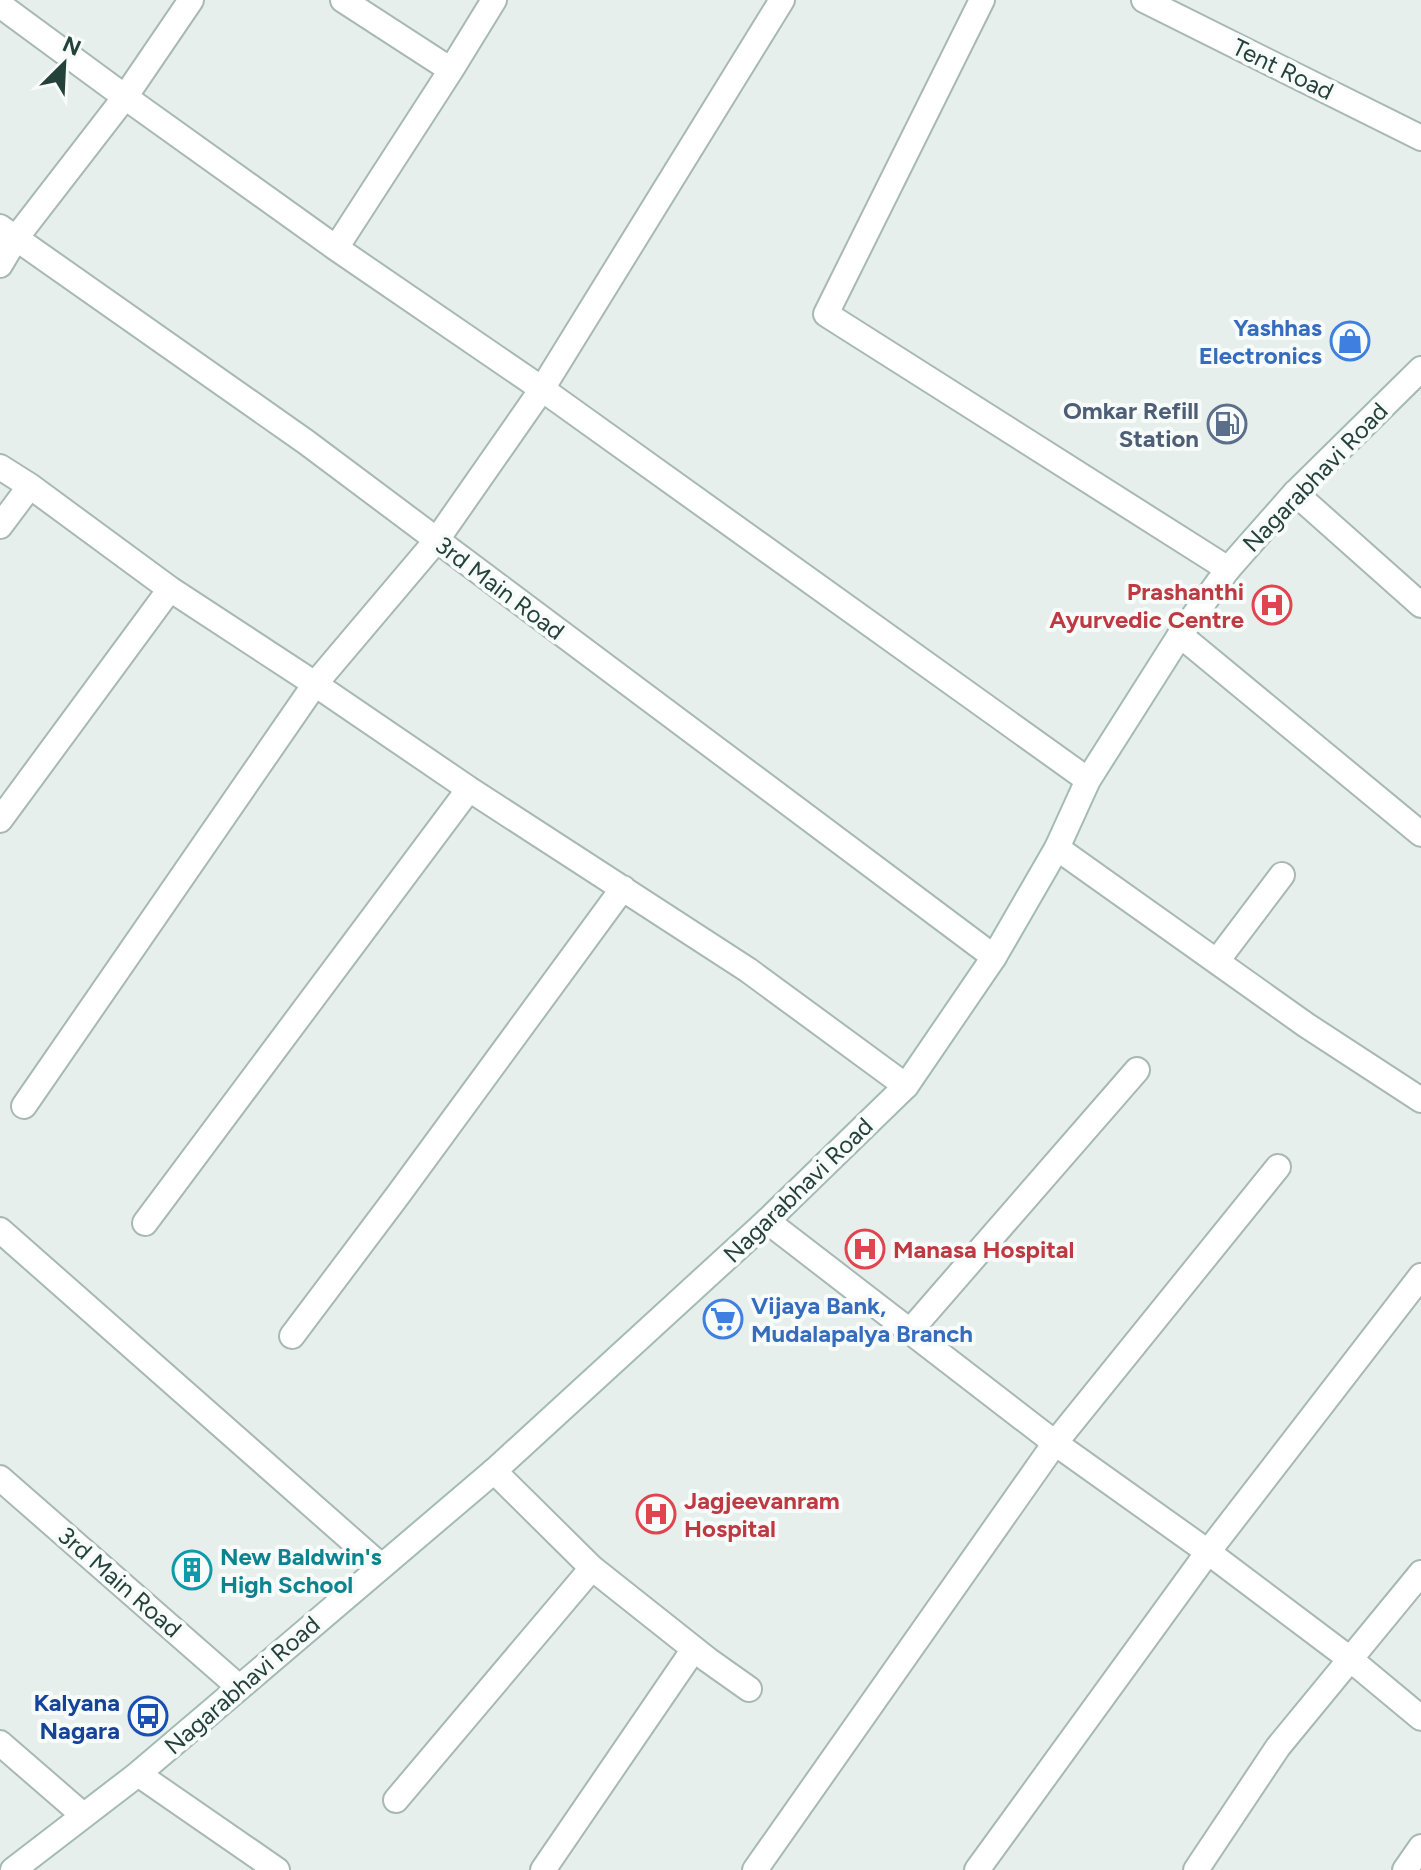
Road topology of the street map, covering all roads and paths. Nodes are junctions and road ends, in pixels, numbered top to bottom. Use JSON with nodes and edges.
{"nodes":[{"id":1,"x":191,"y":0,"type":"edge"},
{"id":2,"x":343,"y":0,"type":"edge"},
{"id":3,"x":494,"y":0,"type":"edge"},
{"id":4,"x":782,"y":0,"type":"edge"},
{"id":5,"x":982,"y":0,"type":"edge"},
{"id":6,"x":1144,"y":0,"type":"edge"},
{"id":7,"x":0,"y":5,"type":"edge"},
{"id":8,"x":451,"y":70,"type":"junction"},
{"id":9,"x":125,"y":97,"type":"junction"},
{"id":10,"x":1421,"y":138,"type":"edge"},
{"id":11,"x":8,"y":233,"type":"edge"},
{"id":12,"x":336,"y":248,"type":"junction"},
{"id":13,"x":0,"y":265,"type":"edge"},
{"id":14,"x":1421,"y":369,"type":"edge"},
{"id":15,"x":542,"y":389,"type":"junction"},
{"id":16,"x":0,"y":467,"type":"edge"},
{"id":17,"x":30,"y":486,"type":"junction"},
{"id":18,"x":1295,"y":493,"type":"junction"},
{"id":19,"x":0,"y":526,"type":"edge"},
{"id":20,"x":436,"y":541,"type":"junction"},
{"id":21,"x":1228,"y":569,"type":"junction"},
{"id":22,"x":170,"y":589,"type":"junction"},
{"id":23,"x":1421,"y":605,"type":"edge"},
{"id":24,"x":1180,"y":635,"type":"junction"},
{"id":25,"x":315,"y":684,"type":"junction"},
{"id":26,"x":1088,"y":780,"type":"junction"},
{"id":27,"x":469,"y":789,"type":"junction"},
{"id":28,"x":0,"y":820,"type":"edge"},
{"id":29,"x":1421,"y":834,"type":"edge"},
{"id":30,"x":1057,"y":848,"type":"junction"},
{"id":31,"x":1282,"y":875,"type":"dead end"},
{"id":32,"x":623,"y":888,"type":"junction"},
{"id":33,"x":994,"y":957,"type":"junction"},
{"id":34,"x":1217,"y":961,"type":"junction"},
{"id":35,"x":1137,"y":1070,"type":"dead end"},
{"id":36,"x":906,"y":1086,"type":"junction"},
{"id":37,"x":1421,"y":1100,"type":"edge"},
{"id":38,"x":24,"y":1106,"type":"dead end"},
{"id":39,"x":1278,"y":1167,"type":"dead end"},
{"id":40,"x":767,"y":1221,"type":"junction"},
{"id":41,"x":145,"y":1223,"type":"dead end"},
{"id":42,"x":0,"y":1230,"type":"edge"},
{"id":43,"x":1421,"y":1276,"type":"edge"},
{"id":44,"x":910,"y":1331,"type":"junction"},
{"id":45,"x":292,"y":1336,"type":"dead end"},
{"id":46,"x":1055,"y":1443,"type":"junction"},
{"id":47,"x":494,"y":1471,"type":"junction"},
{"id":48,"x":0,"y":1478,"type":"edge"},
{"id":49,"x":1208,"y":1552,"type":"junction"},
{"id":50,"x":381,"y":1566,"type":"junction"},
{"id":51,"x":592,"y":1568,"type":"junction"},
{"id":52,"x":1421,"y":1573,"type":"edge"},
{"id":53,"x":694,"y":1649,"type":"junction"},
{"id":54,"x":1350,"y":1659,"type":"junction"},
{"id":55,"x":239,"y":1687,"type":"junction"},
{"id":56,"x":749,"y":1689,"type":"dead end"},
{"id":57,"x":1421,"y":1718,"type":"edge"},
{"id":58,"x":0,"y":1743,"type":"edge"},
{"id":59,"x":138,"y":1774,"type":"junction"},
{"id":60,"x":396,"y":1800,"type":"dead end"},
{"id":61,"x":83,"y":1815,"type":"junction"},
{"id":62,"x":1421,"y":1847,"type":"edge"},
{"id":63,"x":13,"y":1870,"type":"edge"},
{"id":64,"x":277,"y":1870,"type":"edge"},
{"id":65,"x":543,"y":1870,"type":"edge"},
{"id":66,"x":755,"y":1870,"type":"edge"},
{"id":67,"x":977,"y":1870,"type":"edge"},
{"id":68,"x":1196,"y":1870,"type":"edge"},
{"id":69,"x":1405,"y":1870,"type":"edge"}],
"edges":[{"from":1,"to":9,"type":"street"},
{"from":2,"to":8,"type":"street"},
{"from":3,"to":8,"type":"street"},
{"from":4,"to":15,"type":"street"},
{"from":5,"to":21,"type":"street"},
{"from":6,"to":10,"type":"street","name":"Tent Road"},
{"from":7,"to":9,"type":"street"},
{"from":8,"to":12,"type":"street"},
{"from":9,"to":11,"type":"street"},
{"from":9,"to":12,"type":"street"},
{"from":11,"to":13,"type":"street"},
{"from":11,"to":20,"type":"street","name":"3rd Main Road"},
{"from":12,"to":15,"type":"street"},
{"from":14,"to":18,"type":"street","name":"Nagarabhavi Road"},
{"from":15,"to":20,"type":"street"},
{"from":15,"to":26,"type":"street"},
{"from":16,"to":17,"type":"street"},
{"from":17,"to":19,"type":"street"},
{"from":17,"to":22,"type":"street"},
{"from":18,"to":21,"type":"street","name":"Nagarabhavi Road"},
{"from":18,"to":23,"type":"street"},
{"from":20,"to":25,"type":"street"},
{"from":20,"to":33,"type":"street","name":"3rd Main Road"},
{"from":21,"to":24,"type":"street","name":"Nagarabhavi Road"},
{"from":22,"to":25,"type":"street"},
{"from":22,"to":28,"type":"street"},
{"from":24,"to":26,"type":"street","name":"Nagarabhavi Road"},
{"from":24,"to":29,"type":"street"},
{"from":25,"to":27,"type":"street"},
{"from":25,"to":38,"type":"street"},
{"from":26,"to":30,"type":"street","name":"Nagarabhavi Road"},
{"from":27,"to":32,"type":"street"},
{"from":27,"to":41,"type":"street"},
{"from":30,"to":33,"type":"street","name":"Nagarabhavi Road"},
{"from":30,"to":34,"type":"street"},
{"from":31,"to":34,"type":"street"},
{"from":32,"to":36,"type":"street"},
{"from":32,"to":45,"type":"street"},
{"from":33,"to":36,"type":"street","name":"Nagarabhavi Road"},
{"from":34,"to":37,"type":"street"},
{"from":35,"to":44,"type":"street"},
{"from":36,"to":40,"type":"street","name":"Nagarabhavi Road"},
{"from":39,"to":46,"type":"street"},
{"from":40,"to":44,"type":"street"},
{"from":40,"to":47,"type":"street","name":"Nagarabhavi Road"},
{"from":42,"to":50,"type":"street"},
{"from":43,"to":49,"type":"street"},
{"from":44,"to":46,"type":"street"},
{"from":46,"to":49,"type":"street"},
{"from":46,"to":66,"type":"street"},
{"from":47,"to":50,"type":"street","name":"Nagarabhavi Road"},
{"from":47,"to":51,"type":"street"},
{"from":48,"to":55,"type":"street","name":"3rd Main Road"},
{"from":49,"to":54,"type":"street"},
{"from":49,"to":67,"type":"street"},
{"from":50,"to":55,"type":"street","name":"Nagarabhavi Road"},
{"from":51,"to":53,"type":"street"},
{"from":51,"to":60,"type":"street"},
{"from":52,"to":54,"type":"street"},
{"from":53,"to":56,"type":"street"},
{"from":53,"to":65,"type":"street"},
{"from":54,"to":57,"type":"street"},
{"from":54,"to":68,"type":"street"},
{"from":55,"to":59,"type":"street","name":"Nagarabhavi Road"},
{"from":58,"to":61,"type":"street"},
{"from":59,"to":61,"type":"street","name":"Nagarabhavi Road"},
{"from":59,"to":64,"type":"street"},
{"from":61,"to":63,"type":"street","name":"Nagarabhavi Road"},
{"from":62,"to":69,"type":"street"}]}
